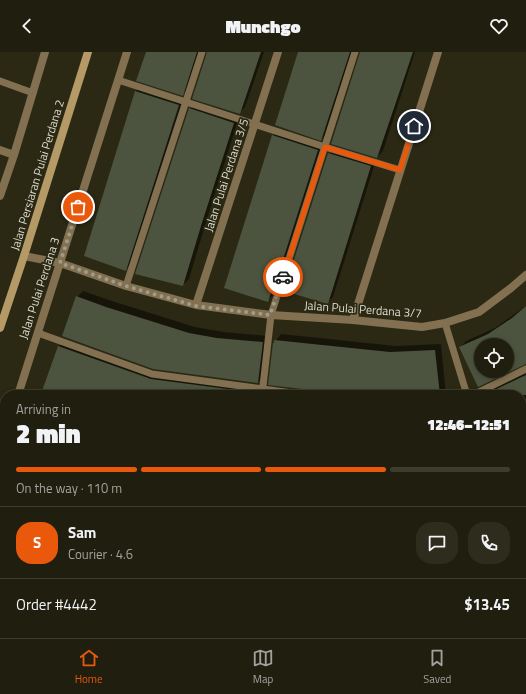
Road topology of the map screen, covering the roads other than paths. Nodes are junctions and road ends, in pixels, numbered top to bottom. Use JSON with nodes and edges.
{"nodes":[{"id":1,"x":45,"y":52,"type":"edge"},
{"id":2,"x":88,"y":52,"type":"edge"},
{"id":3,"x":127,"y":52,"type":"edge"},
{"id":4,"x":202,"y":52,"type":"edge"},
{"id":5,"x":278,"y":52,"type":"edge"},
{"id":6,"x":355,"y":52,"type":"edge"},
{"id":7,"x":438,"y":52,"type":"edge"},
{"id":8,"x":118,"y":80,"type":"junction"},
{"id":9,"x":0,"y":81,"type":"edge"},
{"id":10,"x":33,"y":93,"type":"junction"},
{"id":11,"x":186,"y":102,"type":"junction"},
{"id":12,"x":255,"y":123,"type":"junction"},
{"id":13,"x":325,"y":147,"type":"junction"},
{"id":14,"x":0,"y":150,"type":"edge"},
{"id":15,"x":14,"y":155,"type":"junction"},
{"id":16,"x":400,"y":170,"type":"junction"},
{"id":17,"x":0,"y":196,"type":"edge"},
{"id":18,"x":24,"y":256,"type":"junction"},
{"id":19,"x":60,"y":263,"type":"junction"},
{"id":20,"x":526,"y":275,"type":"edge"},
{"id":21,"x":126,"y":286,"type":"junction"},
{"id":22,"x":196,"y":306,"type":"junction"},
{"id":23,"x":270,"y":315,"type":"junction"},
{"id":24,"x":353,"y":320,"type":"junction"},
{"id":25,"x":445,"y":323,"type":"junction"},
{"id":26,"x":0,"y":328,"type":"edge"},
{"id":27,"x":38,"y":333,"type":"junction"},
{"id":28,"x":526,"y":369,"type":"edge"},
{"id":29,"x":20,"y":390,"type":"edge"},
{"id":30,"x":250,"y":390,"type":"edge"},
{"id":31,"x":262,"y":390,"type":"edge"},
{"id":32,"x":465,"y":390,"type":"edge"},
{"id":33,"x":483,"y":390,"type":"edge"}],
"edges":[{"from":1,"to":10,"type":"street"},
{"from":2,"to":18,"type":"street","name":"Jalan Persiaran Pulai Perdana 2"},
{"from":3,"to":8,"type":"street","name":"Jalan Pulai Perdana 3"},
{"from":4,"to":11,"type":"lane"},
{"from":5,"to":12,"type":"street","name":"Jalan Pulai Perdana 3/5"},
{"from":6,"to":13,"type":"lane"},
{"from":7,"to":16,"type":"street"},
{"from":8,"to":11,"type":"lane"},
{"from":8,"to":19,"type":"street","name":"Jalan Pulai Perdana 3"},
{"from":9,"to":10,"type":"lane"},
{"from":10,"to":15,"type":"street"},
{"from":11,"to":12,"type":"lane"},
{"from":11,"to":21,"type":"lane"},
{"from":12,"to":13,"type":"lane"},
{"from":12,"to":22,"type":"street","name":"Jalan Pulai Perdana 3/5"},
{"from":13,"to":16,"type":"lane"},
{"from":13,"to":23,"type":"lane"},
{"from":14,"to":15,"type":"street"},
{"from":15,"to":17,"type":"street"},
{"from":16,"to":24,"type":"street"},
{"from":18,"to":19,"type":"street","name":"Jalan Pulai Perdana 3/7"},
{"from":18,"to":26,"type":"street","name":"Jalan Persiaran Pulai Perdana 2"},
{"from":19,"to":21,"type":"street","name":"Jalan Pulai Perdana 3/7"},
{"from":19,"to":27,"type":"street","name":"Jalan Pulai Perdana 3"},
{"from":20,"to":25,"type":"street","name":"Jalan Pulai Perdana 3/7"},
{"from":21,"to":22,"type":"street","name":"Jalan Pulai Perdana 3/7"},
{"from":22,"to":23,"type":"street","name":"Jalan Pulai Perdana 3/7"},
{"from":23,"to":24,"type":"street","name":"Jalan Pulai Perdana 3/7"},
{"from":23,"to":31,"type":"lane"},
{"from":24,"to":25,"type":"street","name":"Jalan Pulai Perdana 3/7"},
{"from":25,"to":32,"type":"lane"},
{"from":27,"to":29,"type":"street","name":"Jalan Pulai Perdana 3"},
{"from":27,"to":30,"type":"lane"},
{"from":28,"to":33,"type":"lane"}]}
